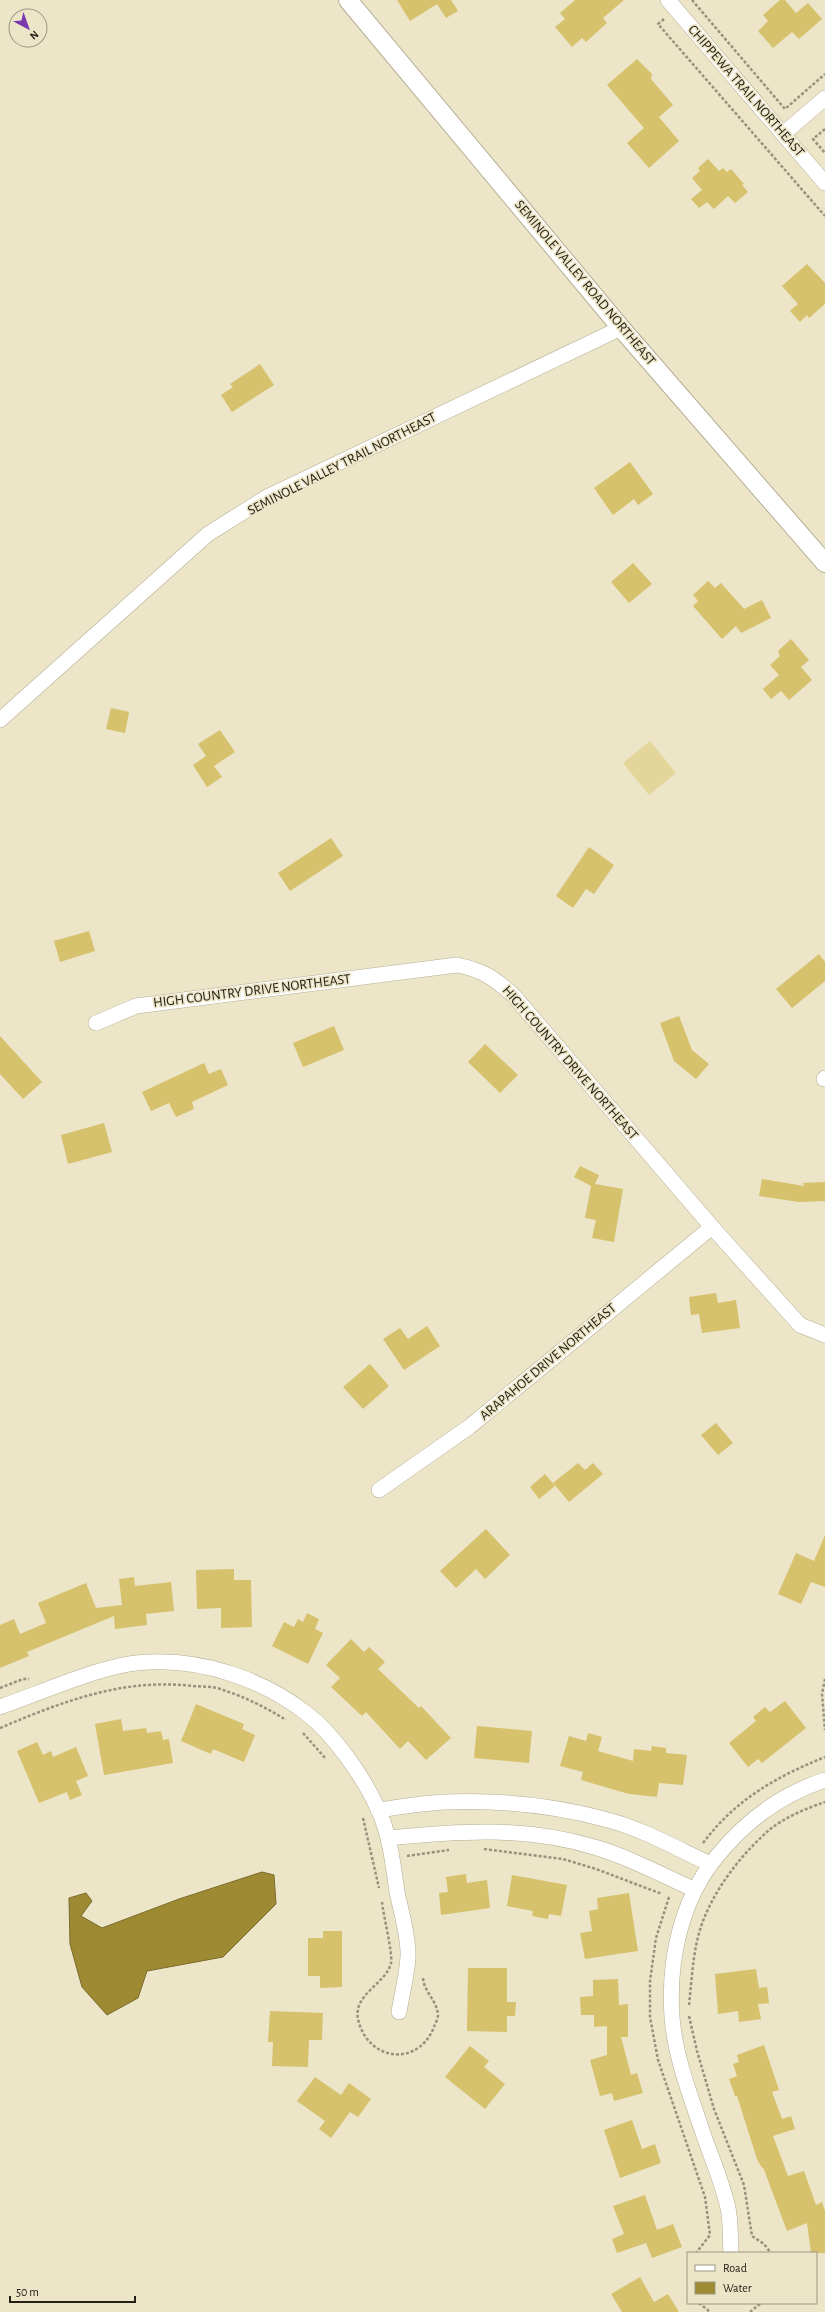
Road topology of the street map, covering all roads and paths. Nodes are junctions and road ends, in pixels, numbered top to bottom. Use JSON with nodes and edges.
{"nodes":[{"id":1,"x":348,"y":0,"type":"edge"},
{"id":2,"x":692,"y":0,"type":"edge"},
{"id":3,"x":670,"y":3,"type":"edge"},
{"id":4,"x":825,"y":74,"type":"edge"},
{"id":5,"x":825,"y":98,"type":"edge"},
{"id":6,"x":825,"y":129,"type":"edge"},
{"id":7,"x":783,"y":134,"type":"junction"},
{"id":8,"x":825,"y":154,"type":"edge"},
{"id":9,"x":825,"y":183,"type":"edge"},
{"id":10,"x":825,"y":216,"type":"edge"},
{"id":11,"x":621,"y":328,"type":"junction"},
{"id":12,"x":825,"y":563,"type":"edge"},
{"id":13,"x":0,"y":720,"type":"edge"},
{"id":14,"x":96,"y":1023,"type":"dead end"},
{"id":15,"x":712,"y":1227,"type":"junction"},
{"id":16,"x":825,"y":1336,"type":"edge"},
{"id":17,"x":379,"y":1490,"type":"dead end"},
{"id":18,"x":31,"y":1679,"type":"dead end"},
{"id":19,"x":825,"y":1679,"type":"edge"},
{"id":20,"x":0,"y":1688,"type":"edge"},
{"id":21,"x":0,"y":1707,"type":"edge"},
{"id":22,"x":292,"y":1724,"type":"dead end"},
{"id":23,"x":0,"y":1728,"type":"edge"},
{"id":24,"x":298,"y":1728,"type":"dead end"},
{"id":25,"x":825,"y":1730,"type":"edge"},
{"id":26,"x":825,"y":1757,"type":"edge"},
{"id":27,"x":329,"y":1762,"type":"dead end"},
{"id":28,"x":825,"y":1780,"type":"edge"},
{"id":29,"x":825,"y":1802,"type":"edge"},
{"id":30,"x":378,"y":1810,"type":"junction"},
{"id":31,"x":362,"y":1813,"type":"dead end"},
{"id":32,"x":388,"y":1838,"type":"junction"},
{"id":33,"x":696,"y":1841,"type":"dead end"},
{"id":34,"x":483,"y":1849,"type":"dead end"},
{"id":35,"x":452,"y":1850,"type":"dead end"},
{"id":36,"x":407,"y":1864,"type":"dead end"},
{"id":37,"x":710,"y":1864,"type":"junction"},
{"id":38,"x":694,"y":1890,"type":"junction"},
{"id":39,"x":423,"y":1970,"type":"dead end"},
{"id":40,"x":399,"y":2012,"type":"dead end"},
{"id":41,"x":697,"y":2252,"type":"edge"},
{"id":42,"x":731,"y":2252,"type":"edge"},
{"id":43,"x":770,"y":2252,"type":"edge"},
{"id":44,"x":700,"y":2304,"type":"edge"},
{"id":45,"x":760,"y":2304,"type":"edge"},
{"id":46,"x":710,"y":2312,"type":"edge"},
{"id":47,"x":750,"y":2312,"type":"edge"}],
"edges":[{"from":1,"to":11,"type":"street","name":"SEMINOLE VALLEY ROAD NORTHEAST"},
{"from":2,"to":4,"type":"path"},
{"from":3,"to":7,"type":"street","name":"CHIPPEWA TRAIL NORTHEAST"},
{"from":3,"to":10,"type":"path"},
{"from":5,"to":7,"type":"street"},
{"from":6,"to":8,"type":"path"},
{"from":7,"to":9,"type":"street","name":"CHIPPEWA TRAIL NORTHEAST"},
{"from":11,"to":12,"type":"street","name":"SEMINOLE VALLEY ROAD NORTHEAST"},
{"from":11,"to":13,"type":"street","name":"SEMINOLE VALLEY TRAIL NORTHEAST"},
{"from":14,"to":15,"type":"street","name":"HIGH COUNTRY DRIVE NORTHEAST"},
{"from":15,"to":16,"type":"street","name":"HIGH COUNTRY DRIVE NORTHEAST"},
{"from":15,"to":17,"type":"street","name":"ARAPAHOE DRIVE NORTHEAST"},
{"from":18,"to":20,"type":"path"},
{"from":19,"to":25,"type":"path"},
{"from":21,"to":30,"type":"street"},
{"from":22,"to":23,"type":"path"},
{"from":24,"to":27,"type":"path"},
{"from":26,"to":33,"type":"path"},
{"from":28,"to":37,"type":"street"},
{"from":29,"to":43,"type":"path"},
{"from":30,"to":32,"type":"street"},
{"from":30,"to":37,"type":"street"},
{"from":31,"to":39,"type":"path"},
{"from":32,"to":38,"type":"street"},
{"from":32,"to":40,"type":"street"},
{"from":34,"to":41,"type":"path"},
{"from":35,"to":36,"type":"path"},
{"from":37,"to":38,"type":"street"},
{"from":38,"to":42,"type":"street"},
{"from":44,"to":46,"type":"path"},
{"from":45,"to":47,"type":"path"}]}
